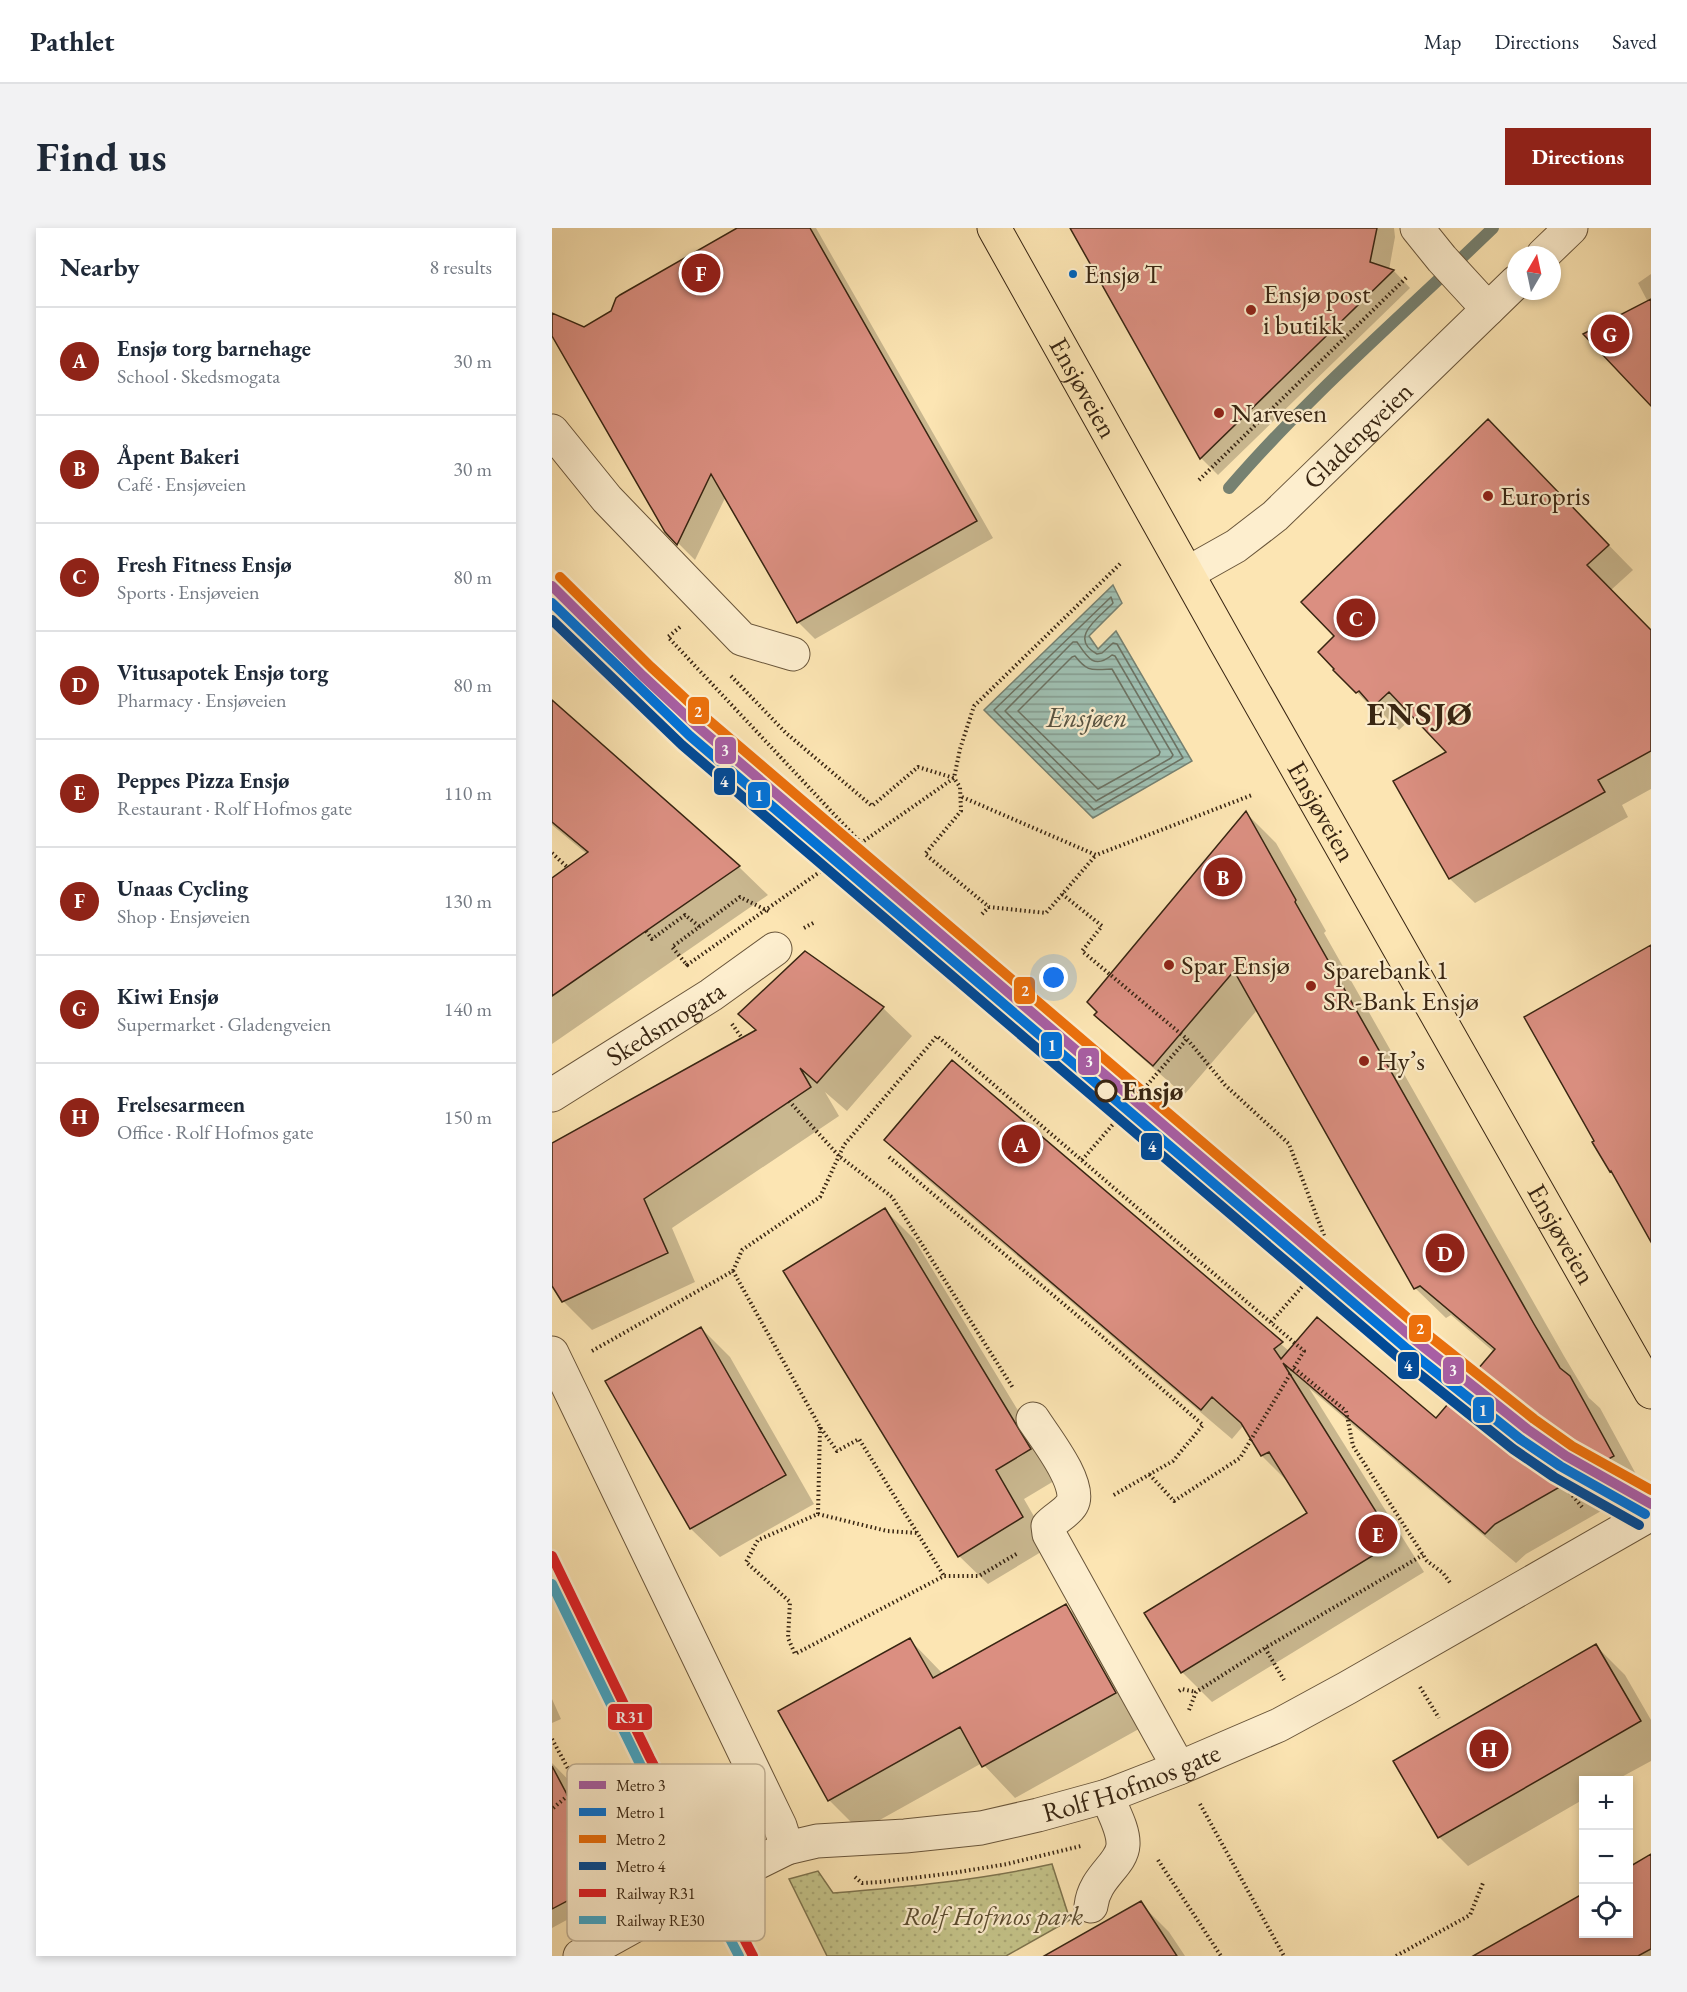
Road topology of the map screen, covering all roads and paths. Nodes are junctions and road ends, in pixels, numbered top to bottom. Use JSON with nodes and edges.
{"nodes":[{"id":1,"x":994,"y":228,"type":"edge"},
{"id":2,"x":1417,"y":228,"type":"edge"},
{"id":3,"x":1571,"y":228,"type":"edge"},
{"id":4,"x":1552,"y":246,"type":"edge"},
{"id":5,"x":1437,"y":269,"type":"junction"},
{"id":6,"x":1507,"y":291,"type":"edge"},
{"id":7,"x":1488,"y":309,"type":"junction"},
{"id":8,"x":552,"y":431,"type":"edge"},
{"id":9,"x":1199,"y":480,"type":"dead end"},
{"id":10,"x":1122,"y":562,"type":"dead end"},
{"id":11,"x":1188,"y":573,"type":"junction"},
{"id":12,"x":689,"y":633,"type":"dead end"},
{"id":13,"x":793,"y":654,"type":"dead end"},
{"id":14,"x":729,"y":675,"type":"dead end"},
{"id":15,"x":954,"y":778,"type":"junction"},
{"id":16,"x":1252,"y":795,"type":"dead end"},
{"id":17,"x":962,"y":797,"type":"junction"},
{"id":18,"x":861,"y":843,"type":"junction"},
{"id":19,"x":552,"y":853,"type":"edge"},
{"id":20,"x":1096,"y":855,"type":"junction"},
{"id":21,"x":567,"y":867,"type":"dead end"},
{"id":22,"x":1062,"y":894,"type":"junction"},
{"id":23,"x":740,"y":897,"type":"dead end"},
{"id":24,"x":989,"y":907,"type":"junction"},
{"id":25,"x":982,"y":914,"type":"dead end"},
{"id":26,"x":700,"y":927,"type":"junction"},
{"id":27,"x":646,"y":931,"type":"dead end"},
{"id":28,"x":775,"y":949,"type":"dead end"},
{"id":29,"x":1187,"y":1039,"type":"junction"},
{"id":30,"x":552,"y":1095,"type":"edge"},
{"id":31,"x":789,"y":1101,"type":"dead end"},
{"id":32,"x":839,"y":1156,"type":"junction"},
{"id":33,"x":1082,"y":1160,"type":"junction"},
{"id":34,"x":733,"y":1271,"type":"junction"},
{"id":35,"x":1316,"y":1271,"type":"junction"},
{"id":36,"x":1270,"y":1323,"type":"junction"},
{"id":37,"x":556,"y":1361,"type":"edge"},
{"id":38,"x":1294,"y":1368,"type":"junction"},
{"id":39,"x":1458,"y":1392,"type":"dead end"},
{"id":40,"x":1651,"y":1392,"type":"edge"},
{"id":41,"x":1033,"y":1419,"type":"joint"},
{"id":42,"x":820,"y":1427,"type":"junction"},
{"id":43,"x":1149,"y":1474,"type":"dead end"},
{"id":44,"x":1564,"y":1485,"type":"dead end"},
{"id":45,"x":1582,"y":1507,"type":"dead end"},
{"id":46,"x":818,"y":1514,"type":"junction"},
{"id":47,"x":1651,"y":1514,"type":"edge"},
{"id":48,"x":917,"y":1533,"type":"junction"},
{"id":49,"x":1423,"y":1555,"type":"junction"},
{"id":50,"x":944,"y":1576,"type":"dead end"},
{"id":51,"x":1451,"y":1584,"type":"dead end"},
{"id":52,"x":1265,"y":1648,"type":"junction"},
{"id":53,"x":795,"y":1653,"type":"dead end"},
{"id":54,"x":1284,"y":1681,"type":"dead end"},
{"id":55,"x":1419,"y":1686,"type":"dead end"},
{"id":56,"x":1188,"y":1713,"type":"dead end"},
{"id":57,"x":1439,"y":1718,"type":"dead end"},
{"id":58,"x":552,"y":1739,"type":"edge"},
{"id":59,"x":750,"y":1764,"type":"edge"},
{"id":60,"x":567,"y":1767,"type":"edge"},
{"id":61,"x":1179,"y":1768,"type":"junction"},
{"id":62,"x":765,"y":1795,"type":"edge"},
{"id":63,"x":1107,"y":1796,"type":"junction"},
{"id":64,"x":567,"y":1797,"type":"edge"},
{"id":65,"x":1200,"y":1804,"type":"dead end"},
{"id":66,"x":554,"y":1808,"type":"edge"},
{"id":67,"x":1122,"y":1835,"type":"junction"},
{"id":68,"x":787,"y":1848,"type":"junction"},
{"id":69,"x":765,"y":1859,"type":"edge"},
{"id":70,"x":854,"y":1876,"type":"dead end"},
{"id":71,"x":1483,"y":1882,"type":"dead end"},
{"id":72,"x":1091,"y":1906,"type":"dead end"},
{"id":73,"x":607,"y":1941,"type":"edge"},
{"id":74,"x":580,"y":1956,"type":"edge"},
{"id":75,"x":1221,"y":1956,"type":"edge"},
{"id":76,"x":1284,"y":1956,"type":"edge"},
{"id":77,"x":1396,"y":1956,"type":"edge"}],
"edges":[{"from":1,"to":11,"type":"main road","name":"Ensjøveien"},
{"from":2,"to":5,"type":"street"},
{"from":3,"to":4,"type":"street"},
{"from":5,"to":7,"type":"street"},
{"from":5,"to":9,"type":"path"},
{"from":6,"to":7,"type":"street","name":"Gladengveien"},
{"from":7,"to":11,"type":"street","name":"Gladengveien"},
{"from":8,"to":13,"type":"street"},
{"from":10,"to":15,"type":"path"},
{"from":11,"to":40,"type":"main road","name":"Ensjøveien"},
{"from":12,"to":18,"type":"path"},
{"from":14,"to":15,"type":"path"},
{"from":15,"to":17,"type":"path"},
{"from":15,"to":18,"type":"path"},
{"from":16,"to":20,"type":"path"},
{"from":17,"to":20,"type":"path"},
{"from":17,"to":24,"type":"path"},
{"from":18,"to":26,"type":"path","bridge":true},
{"from":19,"to":21,"type":"path"},
{"from":20,"to":22,"type":"path"},
{"from":22,"to":24,"type":"path"},
{"from":22,"to":29,"type":"path"},
{"from":23,"to":26,"type":"path"},
{"from":24,"to":25,"type":"path"},
{"from":26,"to":27,"type":"path"},
{"from":28,"to":30,"type":"street","name":"Skedsmogata"},
{"from":29,"to":33,"type":"path"},
{"from":29,"to":35,"type":"path"},
{"from":31,"to":32,"type":"path"},
{"from":32,"to":33,"type":"path"},
{"from":32,"to":34,"type":"path"},
{"from":32,"to":41,"type":"path"},
{"from":33,"to":36,"type":"path"},
{"from":34,"to":37,"type":"path"},
{"from":34,"to":42,"type":"path"},
{"from":35,"to":36,"type":"path"},
{"from":35,"to":39,"type":"path"},
{"from":36,"to":38,"type":"path"},
{"from":37,"to":59,"type":"street"},
{"from":38,"to":43,"type":"path"},
{"from":38,"to":49,"type":"path"},
{"from":41,"to":61,"type":"street"},
{"from":42,"to":46,"type":"path"},
{"from":42,"to":48,"type":"path"},
{"from":44,"to":45,"type":"path"},
{"from":46,"to":48,"type":"path"},
{"from":46,"to":53,"type":"path"},
{"from":47,"to":61,"type":"street","name":"Rolf Hofmos gate"},
{"from":48,"to":50,"type":"path"},
{"from":49,"to":51,"type":"path"},
{"from":49,"to":52,"type":"path"},
{"from":52,"to":54,"type":"path"},
{"from":52,"to":56,"type":"path"},
{"from":55,"to":57,"type":"path"},
{"from":58,"to":60,"type":"path"},
{"from":61,"to":63,"type":"street","name":"Rolf Hofmos gate"},
{"from":62,"to":68,"type":"street"},
{"from":63,"to":67,"type":"street"},
{"from":63,"to":68,"type":"street","name":"Rolf Hofmos gate"},
{"from":64,"to":66,"type":"path"},
{"from":65,"to":76,"type":"path"},
{"from":67,"to":70,"type":"path"},
{"from":67,"to":72,"type":"street"},
{"from":67,"to":75,"type":"path"},
{"from":68,"to":69,"type":"street","name":"Rolf Hofmos gate"},
{"from":71,"to":77,"type":"path"},
{"from":73,"to":74,"type":"street","name":"Rolf Hofmos gate"}]}
